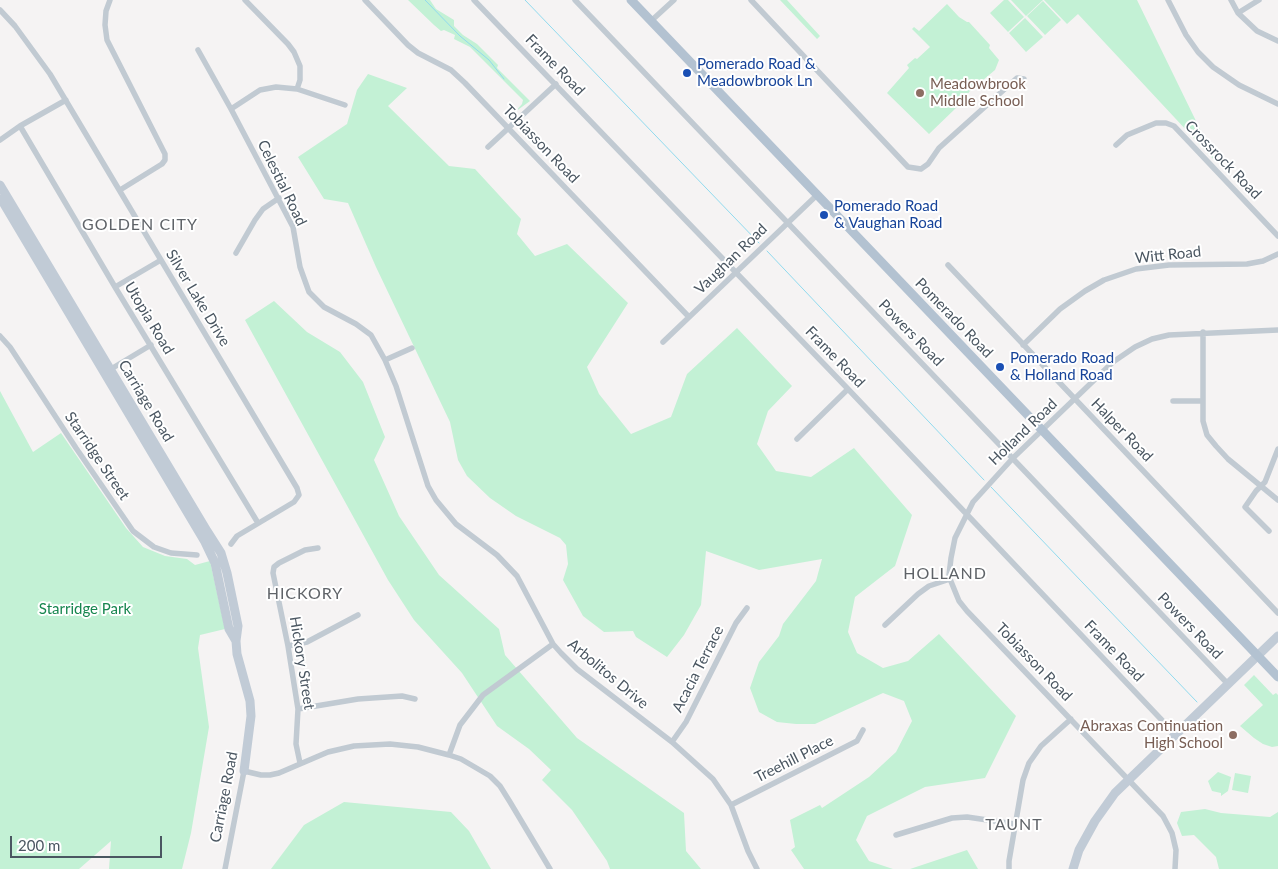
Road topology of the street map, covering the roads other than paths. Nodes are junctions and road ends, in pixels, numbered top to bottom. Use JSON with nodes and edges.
{"nodes":[{"id":1,"x":110,"y":0,"type":"edge"},
{"id":2,"x":245,"y":0,"type":"edge"},
{"id":3,"x":365,"y":0,"type":"edge"},
{"id":4,"x":474,"y":0,"type":"edge"},
{"id":5,"x":575,"y":0,"type":"edge"},
{"id":6,"x":631,"y":0,"type":"edge"},
{"id":7,"x":674,"y":0,"type":"edge"},
{"id":8,"x":751,"y":0,"type":"edge"},
{"id":9,"x":1168,"y":0,"type":"edge"},
{"id":10,"x":1231,"y":0,"type":"edge"},
{"id":11,"x":1258,"y":0,"type":"edge"},
{"id":12,"x":0,"y":10,"type":"edge"},
{"id":13,"x":1238,"y":13,"type":"junction"},
{"id":14,"x":651,"y":21,"type":"junction"},
{"id":15,"x":1278,"y":41,"type":"edge"},
{"id":16,"x":198,"y":50,"type":"dead end"},
{"id":17,"x":1024,"y":79,"type":"dead end"},
{"id":18,"x":556,"y":84,"type":"junction"},
{"id":19,"x":297,"y":88,"type":"junction"},
{"id":20,"x":66,"y":100,"type":"junction"},
{"id":21,"x":1278,"y":104,"type":"edge"},
{"id":22,"x":346,"y":105,"type":"dead end"},
{"id":23,"x":231,"y":108,"type":"junction"},
{"id":24,"x":20,"y":126,"type":"junction"},
{"id":25,"x":509,"y":128,"type":"junction"},
{"id":26,"x":0,"y":140,"type":"edge"},
{"id":27,"x":1116,"y":145,"type":"dead end"},
{"id":28,"x":488,"y":148,"type":"dead end"},
{"id":29,"x":0,"y":185,"type":"edge"},
{"id":30,"x":120,"y":190,"type":"junction"},
{"id":31,"x":817,"y":195,"type":"junction"},
{"id":32,"x":279,"y":198,"type":"junction"},
{"id":33,"x":2,"y":199,"type":"edge"},
{"id":34,"x":788,"y":222,"type":"junction"},
{"id":35,"x":1278,"y":236,"type":"edge"},
{"id":36,"x":236,"y":254,"type":"dead end"},
{"id":37,"x":1278,"y":254,"type":"edge"},
{"id":38,"x":161,"y":260,"type":"junction"},
{"id":39,"x":948,"y":265,"type":"dead end"},
{"id":40,"x":736,"y":272,"type":"junction"},
{"id":41,"x":116,"y":287,"type":"junction"},
{"id":42,"x":689,"y":317,"type":"junction"},
{"id":43,"x":1278,"y":330,"type":"edge"},
{"id":44,"x":1203,"y":332,"type":"junction"},
{"id":45,"x":0,"y":336,"type":"edge"},
{"id":46,"x":663,"y":342,"type":"dead end"},
{"id":47,"x":151,"y":345,"type":"junction"},
{"id":48,"x":1023,"y":345,"type":"junction"},
{"id":49,"x":412,"y":348,"type":"dead end"},
{"id":50,"x":385,"y":360,"type":"junction"},
{"id":51,"x":108,"y":371,"type":"junction"},
{"id":52,"x":848,"y":389,"type":"junction"},
{"id":53,"x":1075,"y":399,"type":"junction"},
{"id":54,"x":1173,"y":401,"type":"dead end"},
{"id":55,"x":1203,"y":401,"type":"junction"},
{"id":56,"x":1042,"y":430,"type":"junction"},
{"id":57,"x":797,"y":439,"type":"dead end"},
{"id":58,"x":1278,"y":449,"type":"edge"},
{"id":59,"x":1013,"y":458,"type":"junction"},
{"id":60,"x":1262,"y":487,"type":"junction"},
{"id":61,"x":1278,"y":500,"type":"edge"},
{"id":62,"x":966,"y":514,"type":"junction"},
{"id":63,"x":258,"y":523,"type":"junction"},
{"id":64,"x":201,"y":528,"type":"junction"},
{"id":65,"x":1269,"y":531,"type":"dead end"},
{"id":66,"x":230,"y":544,"type":"dead end"},
{"id":67,"x":318,"y":548,"type":"dead end"},
{"id":68,"x":197,"y":555,"type":"dead end"},
{"id":69,"x":950,"y":579,"type":"junction"},
{"id":70,"x":232,"y":597,"type":"junction"},
{"id":71,"x":222,"y":599,"type":"junction"},
{"id":72,"x":747,"y":608,"type":"dead end"},
{"id":73,"x":1278,"y":613,"type":"edge"},
{"id":74,"x":358,"y":615,"type":"dead end"},
{"id":75,"x":885,"y":624,"type":"dead end"},
{"id":76,"x":1278,"y":636,"type":"edge"},
{"id":77,"x":236,"y":642,"type":"junction"},
{"id":78,"x":554,"y":644,"type":"junction"},
{"id":79,"x":288,"y":646,"type":"junction"},
{"id":80,"x":1257,"y":655,"type":"junction"},
{"id":81,"x":1278,"y":677,"type":"edge"},
{"id":82,"x":1227,"y":683,"type":"junction"},
{"id":83,"x":415,"y":699,"type":"dead end"},
{"id":84,"x":298,"y":709,"type":"junction"},
{"id":85,"x":1071,"y":719,"type":"junction"},
{"id":86,"x":863,"y":730,"type":"dead end"},
{"id":87,"x":1175,"y":734,"type":"junction"},
{"id":88,"x":672,"y":742,"type":"junction"},
{"id":89,"x":449,"y":755,"type":"junction"},
{"id":90,"x":300,"y":763,"type":"junction"},
{"id":91,"x":244,"y":771,"type":"junction"},
{"id":92,"x":1128,"y":779,"type":"junction"},
{"id":93,"x":730,"y":805,"type":"junction"},
{"id":94,"x":1015,"y":824,"type":"junction"},
{"id":95,"x":896,"y":836,"type":"dead end"},
{"id":96,"x":226,"y":869,"type":"edge"},
{"id":97,"x":550,"y":869,"type":"edge"},
{"id":98,"x":757,"y":869,"type":"edge"},
{"id":99,"x":1009,"y":869,"type":"edge"},
{"id":100,"x":1072,"y":869,"type":"edge"},
{"id":101,"x":1175,"y":869,"type":"edge"}],
"edges":[{"from":1,"to":30,"type":"street"},
{"from":2,"to":19,"type":"street"},
{"from":3,"to":25,"type":"street","name":"Tobiasson Road"},
{"from":4,"to":18,"type":"street","name":"Frame Road"},
{"from":5,"to":34,"type":"street","name":"Powers Road"},
{"from":6,"to":14,"type":"main road","name":"Pomerado Road"},
{"from":7,"to":14,"type":"street"},
{"from":8,"to":17,"type":"street"},
{"from":9,"to":21,"type":"street"},
{"from":10,"to":13,"type":"street"},
{"from":11,"to":13,"type":"street"},
{"from":12,"to":20,"type":"street","name":"Silver Lake Drive"},
{"from":13,"to":15,"type":"street"},
{"from":14,"to":31,"type":"main road","name":"Pomerado Road"},
{"from":16,"to":23,"type":"street","name":"Celestial Road"},
{"from":18,"to":25,"type":"street"},
{"from":18,"to":40,"type":"street","name":"Frame Road"},
{"from":19,"to":22,"type":"street"},
{"from":19,"to":23,"type":"street"},
{"from":20,"to":24,"type":"street"},
{"from":20,"to":30,"type":"street","name":"Silver Lake Drive"},
{"from":23,"to":32,"type":"street","name":"Celestial Road"},
{"from":24,"to":26,"type":"street"},
{"from":24,"to":41,"type":"street","name":"Utopia Road"},
{"from":25,"to":28,"type":"street"},
{"from":25,"to":42,"type":"street","name":"Tobiasson Road"},
{"from":27,"to":35,"type":"street","name":"Crossrock Road"},
{"from":29,"to":33,"type":"street","name":"Carriage Road"},
{"from":30,"to":38,"type":"street","name":"Silver Lake Drive"},
{"from":31,"to":34,"type":"street","name":"Vaughan Road"},
{"from":31,"to":56,"type":"main road","name":"Pomerado Road"},
{"from":32,"to":36,"type":"street"},
{"from":32,"to":50,"type":"street","name":"Celestial Road"},
{"from":33,"to":51,"type":"street","name":"Carriage Road"},
{"from":34,"to":40,"type":"street","name":"Vaughan Road"},
{"from":34,"to":59,"type":"street","name":"Powers Road"},
{"from":37,"to":48,"type":"street","name":"Witt Road"},
{"from":38,"to":41,"type":"street"},
{"from":38,"to":63,"type":"street","name":"Silver Lake Drive"},
{"from":39,"to":48,"type":"street","name":"Halper Road"},
{"from":40,"to":42,"type":"street","name":"Vaughan Road"},
{"from":40,"to":52,"type":"street","name":"Frame Road"},
{"from":41,"to":47,"type":"street","name":"Utopia Road"},
{"from":42,"to":46,"type":"street","name":"Vaughan Road"},
{"from":43,"to":44,"type":"street","name":"Holland Road"},
{"from":44,"to":53,"type":"street","name":"Holland Road"},
{"from":44,"to":55,"type":"street"},
{"from":45,"to":68,"type":"street","name":"Starridge Street"},
{"from":47,"to":51,"type":"street"},
{"from":47,"to":63,"type":"street","name":"Utopia Road"},
{"from":48,"to":53,"type":"street","name":"Halper Road"},
{"from":49,"to":50,"type":"street"},
{"from":50,"to":78,"type":"street","name":"Arbolitos Drive"},
{"from":51,"to":64,"type":"street","name":"Carriage Road"},
{"from":52,"to":57,"type":"street"},
{"from":52,"to":62,"type":"street","name":"Frame Road"},
{"from":53,"to":56,"type":"street","name":"Holland Road"},
{"from":53,"to":73,"type":"street","name":"Halper Road"},
{"from":54,"to":55,"type":"street"},
{"from":55,"to":60,"type":"street"},
{"from":56,"to":59,"type":"street","name":"Holland Road"},
{"from":56,"to":80,"type":"main road","name":"Pomerado Road"},
{"from":58,"to":60,"type":"street"},
{"from":59,"to":62,"type":"street","name":"Holland Road"},
{"from":59,"to":82,"type":"street","name":"Powers Road"},
{"from":60,"to":61,"type":"street"},
{"from":60,"to":65,"type":"street"},
{"from":62,"to":69,"type":"street","name":"Holland Road"},
{"from":62,"to":87,"type":"street","name":"Frame Road"},
{"from":63,"to":66,"type":"street"},
{"from":64,"to":70,"type":"street","name":"Carriage Road"},
{"from":64,"to":71,"type":"street","name":"Carriage Road"},
{"from":67,"to":79,"type":"street","name":"Hickory Street"},
{"from":69,"to":75,"type":"street"},
{"from":69,"to":85,"type":"street","name":"Tobiasson Road"},
{"from":70,"to":71,"type":"street"},
{"from":70,"to":77,"type":"street","name":"Carriage Road"},
{"from":71,"to":77,"type":"street","name":"Carriage Road"},
{"from":72,"to":88,"type":"street","name":"Acacia Terrace"},
{"from":74,"to":79,"type":"street"},
{"from":76,"to":80,"type":"street"},
{"from":77,"to":91,"type":"street","name":"Carriage Road"},
{"from":78,"to":88,"type":"street","name":"Arbolitos Drive"},
{"from":78,"to":89,"type":"street"},
{"from":79,"to":84,"type":"street","name":"Hickory Street"},
{"from":80,"to":81,"type":"main road","name":"Pomerado Road"},
{"from":80,"to":82,"type":"street"},
{"from":82,"to":87,"type":"street"},
{"from":83,"to":84,"type":"street"},
{"from":84,"to":90,"type":"street","name":"Hickory Street"},
{"from":85,"to":92,"type":"street","name":"Tobiasson Road"},
{"from":85,"to":94,"type":"street"},
{"from":86,"to":93,"type":"street","name":"Treehill Place"},
{"from":87,"to":92,"type":"street"},
{"from":88,"to":93,"type":"street","name":"Arbolitos Drive"},
{"from":89,"to":90,"type":"street"},
{"from":89,"to":97,"type":"street"},
{"from":90,"to":91,"type":"street"},
{"from":91,"to":96,"type":"street","name":"Carriage Road"},
{"from":92,"to":100,"type":"street"},
{"from":92,"to":101,"type":"street","name":"Tobiasson Road"},
{"from":93,"to":98,"type":"street","name":"Arbolitos Drive"},
{"from":94,"to":95,"type":"street"},
{"from":94,"to":99,"type":"street"}]}
